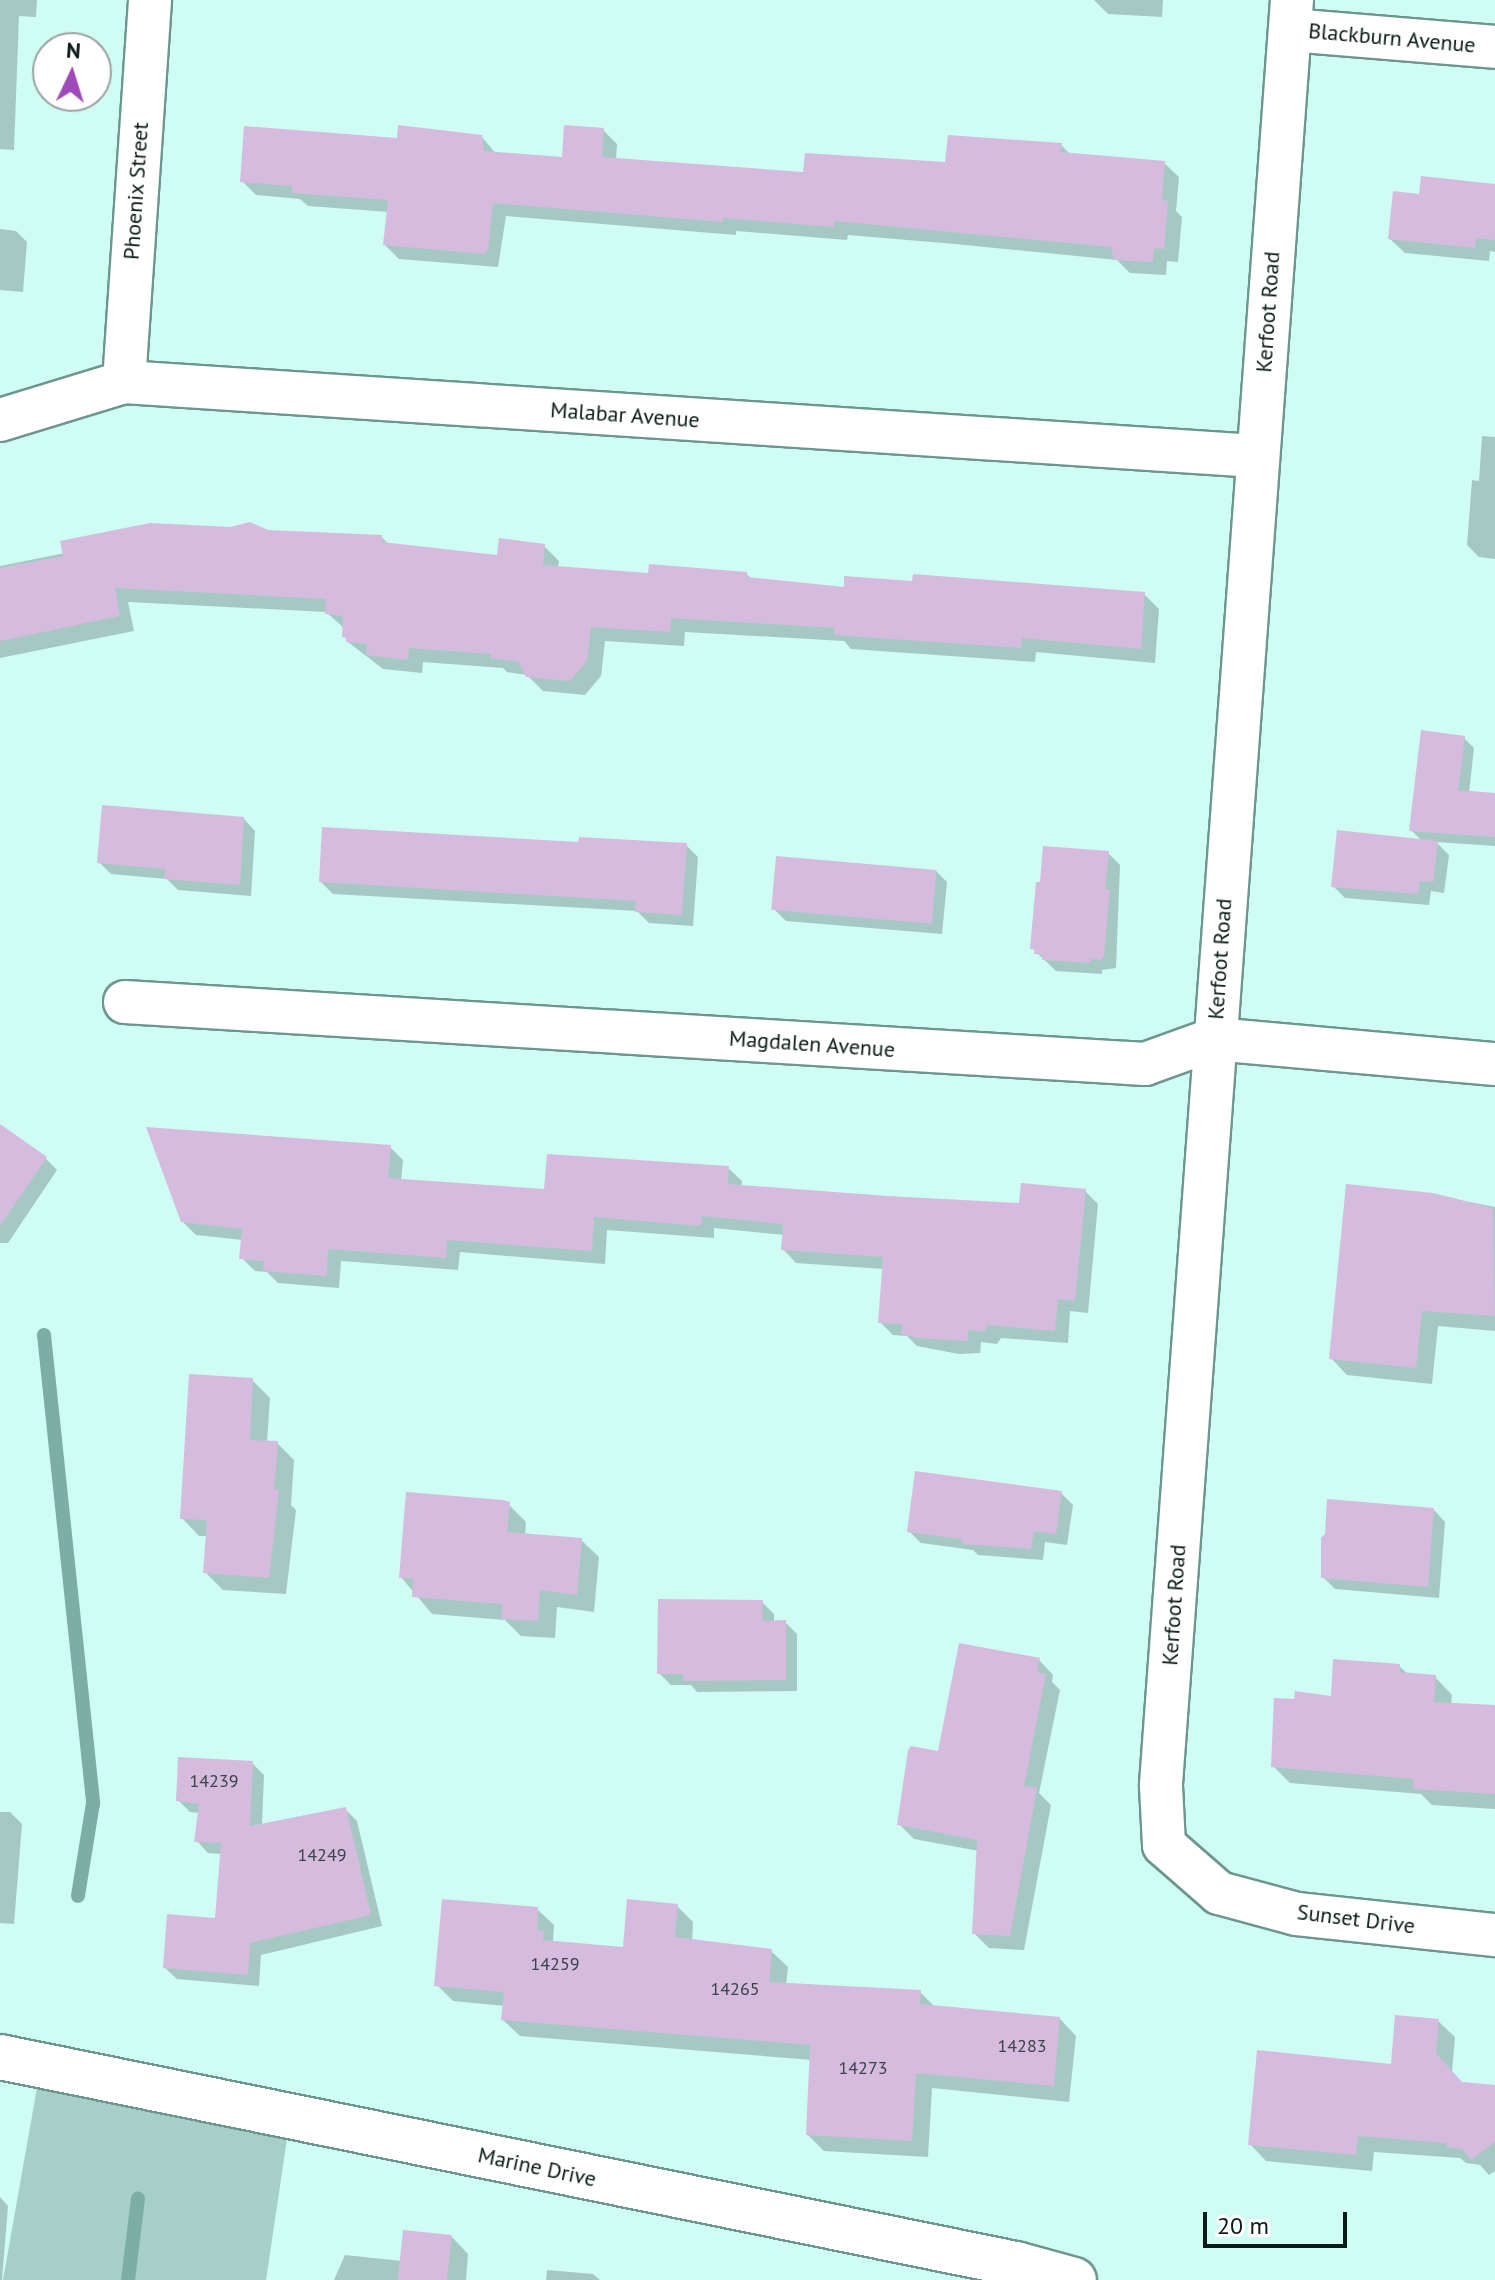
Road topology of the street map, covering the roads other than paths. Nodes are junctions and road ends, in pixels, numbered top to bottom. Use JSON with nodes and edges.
{"nodes":[{"id":1,"x":150,"y":0,"type":"edge"},
{"id":2,"x":1291,"y":15,"type":"edge"},
{"id":3,"x":1495,"y":47,"type":"edge"},
{"id":4,"x":124,"y":382,"type":"junction"},
{"id":5,"x":0,"y":420,"type":"edge"},
{"id":6,"x":1256,"y":456,"type":"junction"},
{"id":7,"x":125,"y":1002,"type":"dead end"},
{"id":8,"x":1214,"y":1039,"type":"junction"},
{"id":9,"x":1495,"y":1064,"type":"edge"},
{"id":10,"x":1219,"y":1893,"type":"joint"},
{"id":11,"x":1495,"y":1935,"type":"edge"},
{"id":12,"x":0,"y":2057,"type":"edge"},
{"id":13,"x":1074,"y":2280,"type":"edge"}],
"edges":[{"from":1,"to":4,"type":"street","name":"Phoenix Street"},
{"from":2,"to":3,"type":"street","name":"Blackburn Avenue"},
{"from":2,"to":6,"type":"street","name":"Kerfoot Road"},
{"from":4,"to":5,"type":"street","name":"Malabar Avenue"},
{"from":4,"to":6,"type":"street","name":"Malabar Avenue"},
{"from":6,"to":8,"type":"street","name":"Kerfoot Road"},
{"from":7,"to":8,"type":"street","name":"Magdalen Avenue"},
{"from":8,"to":9,"type":"street","name":"Magdalen Avenue"},
{"from":8,"to":10,"type":"street","name":"Kerfoot Road"},
{"from":10,"to":11,"type":"street","name":"Sunset Drive"},
{"from":12,"to":13,"type":"street","name":"Marine Drive"}]}
